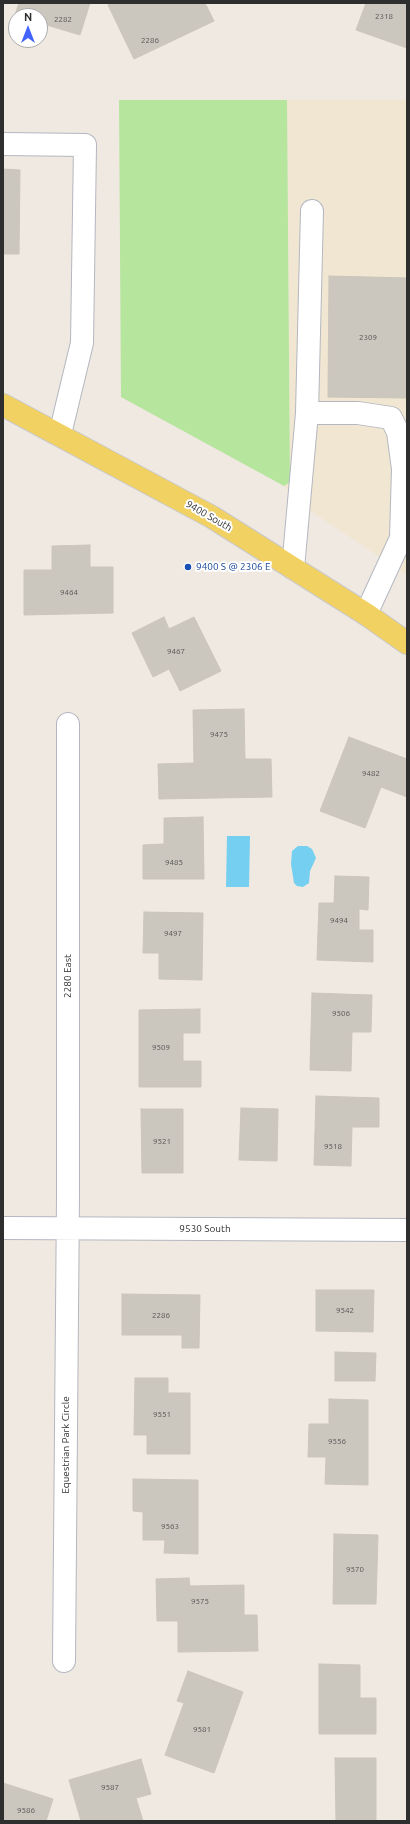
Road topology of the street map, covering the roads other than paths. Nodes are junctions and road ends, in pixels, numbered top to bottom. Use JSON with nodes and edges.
{"nodes":[{"id":1,"x":3,"y":144,"type":"edge"},
{"id":2,"x":312,"y":211,"type":"dead end"},
{"id":3,"x":3,"y":405,"type":"edge"},
{"id":4,"x":307,"y":413,"type":"junction"},
{"id":5,"x":60,"y":434,"type":"junction"},
{"id":6,"x":293,"y":568,"type":"junction"},
{"id":7,"x":366,"y":614,"type":"junction"},
{"id":8,"x":407,"y":642,"type":"edge"},
{"id":9,"x":68,"y":724,"type":"dead end"},
{"id":10,"x":3,"y":1228,"type":"edge"},
{"id":11,"x":68,"y":1228,"type":"junction"},
{"id":12,"x":407,"y":1230,"type":"edge"},
{"id":13,"x":64,"y":1661,"type":"dead end"}],
"edges":[{"from":1,"to":5,"type":"street"},
{"from":2,"to":4,"type":"street"},
{"from":3,"to":5,"type":"main road","name":"9400 South"},
{"from":4,"to":6,"type":"street"},
{"from":4,"to":7,"type":"street"},
{"from":5,"to":6,"type":"main road","name":"9400 South"},
{"from":6,"to":7,"type":"main road","name":"9400 South"},
{"from":7,"to":8,"type":"main road","name":"9400 South"},
{"from":9,"to":11,"type":"street","name":"2280 East"},
{"from":10,"to":11,"type":"street","name":"9530 South"},
{"from":11,"to":12,"type":"street","name":"9530 South"},
{"from":11,"to":13,"type":"street","name":"Equestrian Park Circle"}]}
